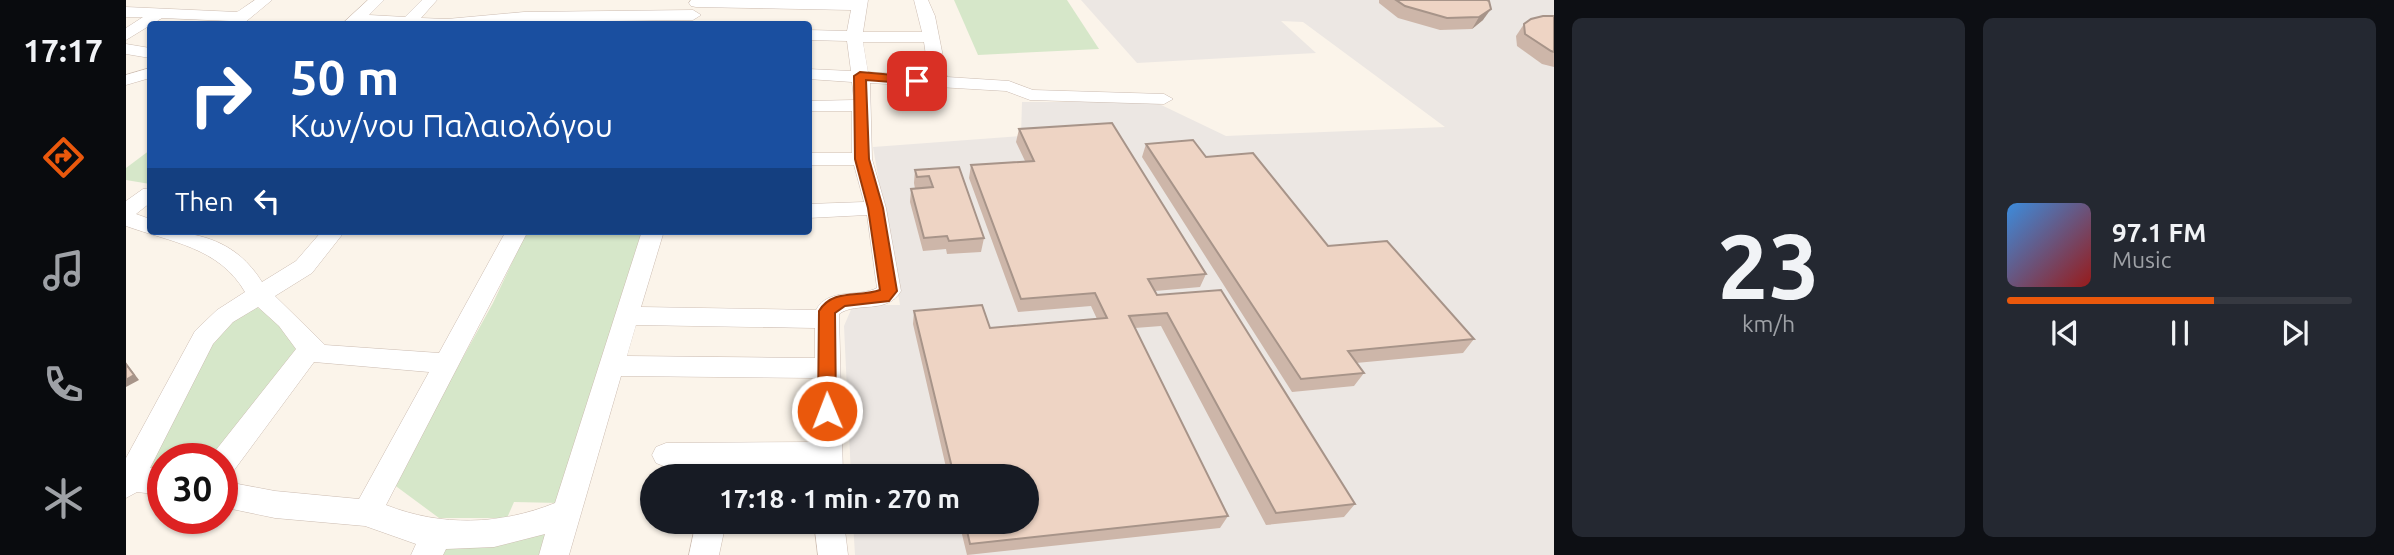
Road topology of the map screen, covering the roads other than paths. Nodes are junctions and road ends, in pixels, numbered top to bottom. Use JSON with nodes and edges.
{"nodes":[{"id":1,"x":178,"y":0,"type":"edge"},
{"id":2,"x":377,"y":0,"type":"edge"},
{"id":3,"x":430,"y":0,"type":"edge"},
{"id":4,"x":539,"y":0,"type":"edge"},
{"id":5,"x":921,"y":0,"type":"edge"},
{"id":6,"x":260,"y":1,"type":"edge"},
{"id":7,"x":860,"y":3,"type":"edge"},
{"id":8,"x":695,"y":11,"type":"edge"},
{"id":9,"x":159,"y":13,"type":"junction"},
{"id":10,"x":130,"y":14,"type":"edge"},
{"id":11,"x":238,"y":21,"type":"edge"},
{"id":12,"x":354,"y":21,"type":"edge"},
{"id":13,"x":410,"y":21,"type":"edge"},
{"id":14,"x":522,"y":21,"type":"edge"},
{"id":15,"x":126,"y":35,"type":"edge"},
{"id":16,"x":812,"y":35,"type":"edge"},
{"id":17,"x":854,"y":36,"type":"junction"},
{"id":18,"x":932,"y":37,"type":"junction"},
{"id":19,"x":126,"y":49,"type":"edge"},
{"id":20,"x":147,"y":52,"type":"edge"},
{"id":21,"x":812,"y":74,"type":"edge"},
{"id":22,"x":147,"y":75,"type":"edge"},
{"id":23,"x":860,"y":76,"type":"junction"},
{"id":24,"x":126,"y":80,"type":"edge"},
{"id":25,"x":939,"y":82,"type":"junction"},
{"id":26,"x":1164,"y":99,"type":"dead end"},
{"id":27,"x":862,"y":105,"type":"junction"},
{"id":28,"x":812,"y":106,"type":"edge"},
{"id":29,"x":812,"y":159,"type":"edge"},
{"id":30,"x":862,"y":159,"type":"junction"},
{"id":31,"x":147,"y":196,"type":"edge"},
{"id":32,"x":876,"y":208,"type":"junction"},
{"id":33,"x":126,"y":211,"type":"edge"},
{"id":34,"x":812,"y":211,"type":"edge"},
{"id":35,"x":126,"y":218,"type":"edge"},
{"id":36,"x":147,"y":226,"type":"edge"},
{"id":37,"x":189,"y":235,"type":"edge"},
{"id":38,"x":331,"y":235,"type":"edge"},
{"id":39,"x":515,"y":235,"type":"edge"},
{"id":40,"x":652,"y":235,"type":"edge"},
{"id":41,"x":209,"y":238,"type":"edge"},
{"id":42,"x":258,"y":294,"type":"junction"},
{"id":43,"x":628,"y":316,"type":"junction"},
{"id":44,"x":826,"y":319,"type":"junction"},
{"id":45,"x":310,"y":349,"type":"junction"},
{"id":46,"x":448,"y":363,"type":"junction"},
{"id":47,"x":612,"y":366,"type":"junction"},
{"id":48,"x":826,"y":368,"type":"junction"},
{"id":49,"x":238,"y":443,"type":"edge"},
{"id":50,"x":666,"y":455,"type":"dead end"},
{"id":51,"x":716,"y":464,"type":"edge"},
{"id":52,"x":828,"y":464,"type":"edge"},
{"id":53,"x":128,"y":482,"type":"edge"},
{"id":54,"x":147,"y":482,"type":"edge"},
{"id":55,"x":238,"y":497,"type":"edge"},
{"id":56,"x":566,"y":512,"type":"junction"},
{"id":57,"x":367,"y":513,"type":"junction"},
{"id":58,"x":708,"y":534,"type":"edge"},
{"id":59,"x":830,"y":534,"type":"edge"},
{"id":60,"x":433,"y":544,"type":"edge"},
{"id":61,"x":554,"y":555,"type":"edge"},
{"id":62,"x":704,"y":555,"type":"edge"},
{"id":63,"x":833,"y":555,"type":"edge"}],
"edges":[{"from":1,"to":9,"type":"street"},
{"from":2,"to":12,"type":"street"},
{"from":3,"to":13,"type":"street"},
{"from":4,"to":14,"type":"street"},
{"from":5,"to":18,"type":"street"},
{"from":6,"to":11,"type":"street"},
{"from":7,"to":8,"type":"street"},
{"from":7,"to":17,"type":"street"},
{"from":8,"to":14,"type":"street"},
{"from":9,"to":10,"type":"street"},
{"from":9,"to":11,"type":"street"},
{"from":9,"to":15,"type":"street"},
{"from":16,"to":17,"type":"street"},
{"from":17,"to":18,"type":"street"},
{"from":17,"to":23,"type":"street"},
{"from":18,"to":25,"type":"street"},
{"from":19,"to":20,"type":"street"},
{"from":21,"to":23,"type":"street"},
{"from":22,"to":24,"type":"street"},
{"from":23,"to":25,"type":"street"},
{"from":23,"to":27,"type":"street"},
{"from":25,"to":26,"type":"street"},
{"from":27,"to":28,"type":"street"},
{"from":27,"to":30,"type":"street"},
{"from":29,"to":30,"type":"street"},
{"from":30,"to":32,"type":"street"},
{"from":31,"to":33,"type":"street"},
{"from":32,"to":34,"type":"street"},
{"from":32,"to":44,"type":"street"},
{"from":35,"to":36,"type":"street"},
{"from":37,"to":41,"type":"street"},
{"from":38,"to":42,"type":"street"},
{"from":39,"to":46,"type":"street"},
{"from":40,"to":43,"type":"street"},
{"from":41,"to":42,"type":"street"},
{"from":42,"to":45,"type":"street"},
{"from":42,"to":53,"type":"street"},
{"from":43,"to":44,"type":"street"},
{"from":43,"to":47,"type":"street"},
{"from":44,"to":48,"type":"street"},
{"from":45,"to":46,"type":"street"},
{"from":45,"to":49,"type":"street"},
{"from":46,"to":57,"type":"street"},
{"from":47,"to":48,"type":"street"},
{"from":47,"to":56,"type":"street"},
{"from":48,"to":52,"type":"street"},
{"from":50,"to":51,"type":"street"},
{"from":53,"to":54,"type":"street"},
{"from":55,"to":57,"type":"street"},
{"from":56,"to":60,"type":"street"},
{"from":56,"to":61,"type":"street"},
{"from":57,"to":60,"type":"street"},
{"from":58,"to":62,"type":"street"},
{"from":59,"to":63,"type":"street"}]}
